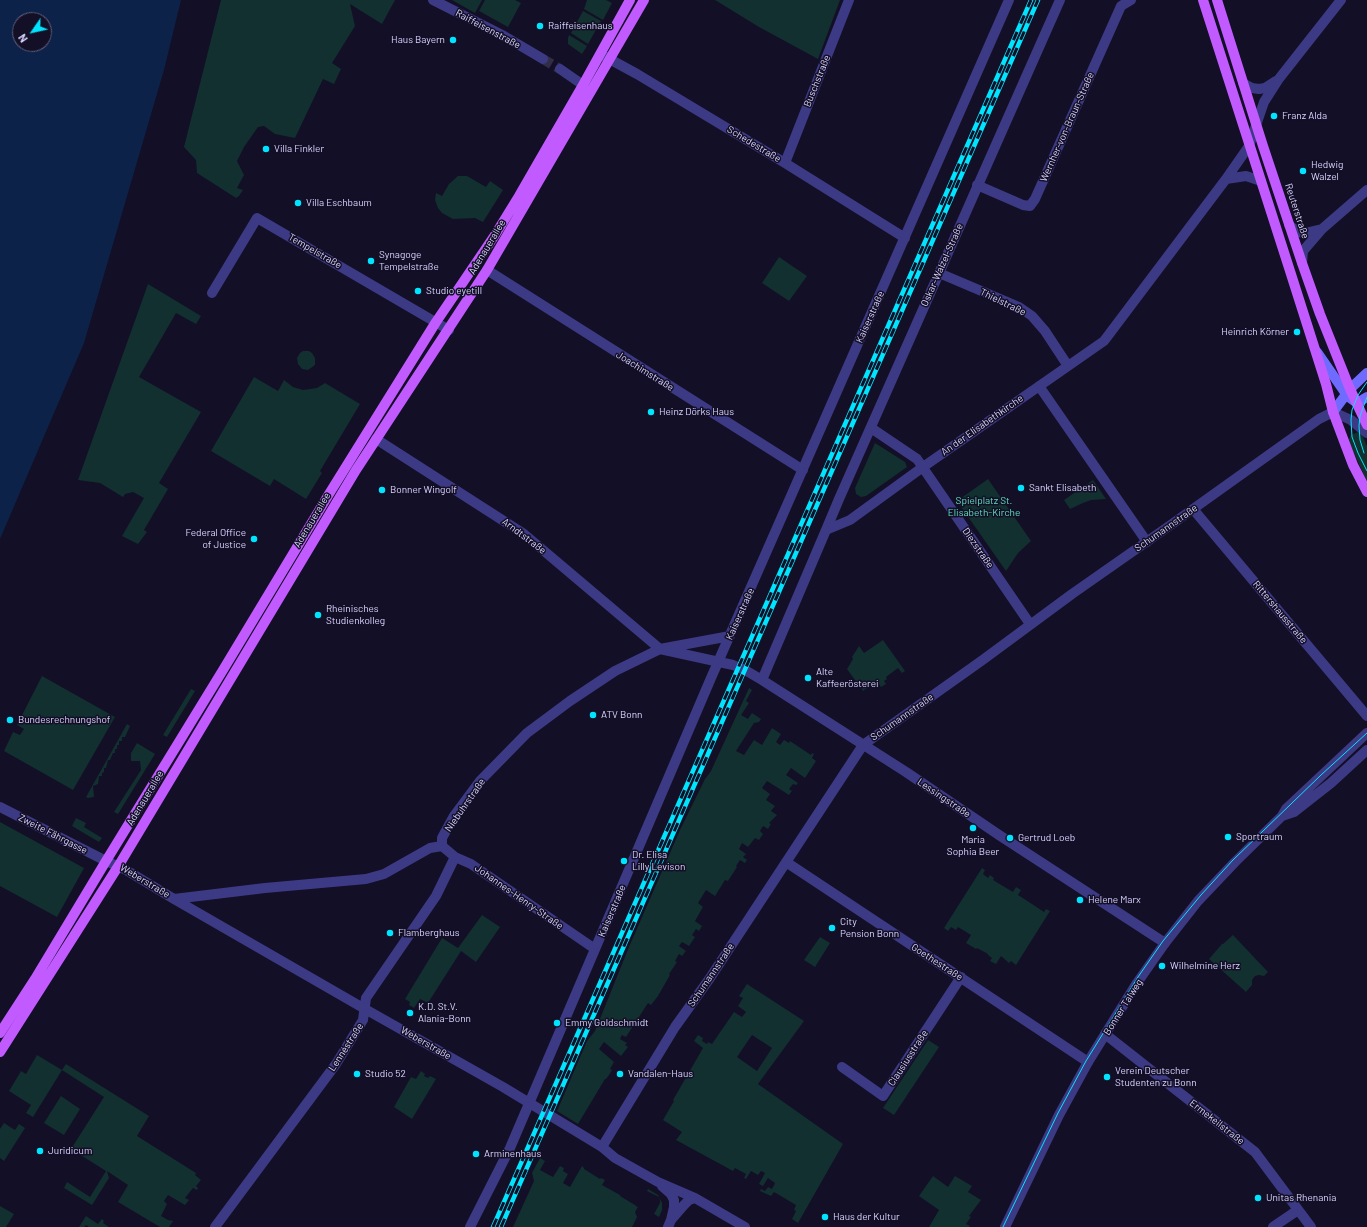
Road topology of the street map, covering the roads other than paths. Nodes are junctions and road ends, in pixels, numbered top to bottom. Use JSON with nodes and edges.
{"nodes":[{"id":1,"x":433,"y":0,"type":"edge"},
{"id":2,"x":630,"y":0,"type":"edge"},
{"id":3,"x":644,"y":0,"type":"edge"},
{"id":4,"x":849,"y":0,"type":"edge"},
{"id":5,"x":1009,"y":0,"type":"edge"},
{"id":6,"x":1060,"y":0,"type":"edge"},
{"id":7,"x":1131,"y":0,"type":"edge"},
{"id":8,"x":1203,"y":0,"type":"edge"},
{"id":9,"x":1217,"y":0,"type":"edge"},
{"id":10,"x":1341,"y":0,"type":"edge"},
{"id":11,"x":600,"y":54,"type":"junction"},
{"id":12,"x":543,"y":59,"type":"tunnel mouth"},
{"id":13,"x":610,"y":60,"type":"junction"},
{"id":14,"x":560,"y":70,"type":"tunnel mouth"},
{"id":15,"x":1226,"y":74,"type":"junction"},
{"id":16,"x":1278,"y":80,"type":"junction"},
{"id":17,"x":1243,"y":83,"type":"junction"},
{"id":18,"x":583,"y":86,"type":"junction"},
{"id":19,"x":1249,"y":102,"type":"junction"},
{"id":20,"x":1264,"y":102,"type":"junction"},
{"id":21,"x":1256,"y":123,"type":"junction"},
{"id":22,"x":1249,"y":146,"type":"junction"},
{"id":23,"x":785,"y":162,"type":"junction"},
{"id":24,"x":1226,"y":179,"type":"junction"},
{"id":25,"x":1261,"y":181,"type":"junction"},
{"id":26,"x":977,"y":185,"type":"junction"},
{"id":27,"x":1367,"y":190,"type":"edge"},
{"id":28,"x":1290,"y":225,"type":"junction"},
{"id":29,"x":1322,"y":229,"type":"junction"},
{"id":30,"x":907,"y":234,"type":"junction"},
{"id":31,"x":1302,"y":263,"type":"junction"},
{"id":32,"x":487,"y":270,"type":"junction"},
{"id":33,"x":939,"y":273,"type":"junction"},
{"id":34,"x":212,"y":293,"type":"dead end"},
{"id":35,"x":436,"y":322,"type":"junction"},
{"id":36,"x":449,"y":330,"type":"junction"},
{"id":37,"x":1314,"y":347,"type":"junction"},
{"id":38,"x":1068,"y":366,"type":"junction"},
{"id":39,"x":1367,"y":373,"type":"edge"},
{"id":40,"x":1039,"y":386,"type":"junction"},
{"id":41,"x":1348,"y":391,"type":"junction"},
{"id":42,"x":1367,"y":397,"type":"edge"},
{"id":43,"x":1357,"y":403,"type":"junction"},
{"id":44,"x":1333,"y":412,"type":"junction"},
{"id":45,"x":1367,"y":425,"type":"edge"},
{"id":46,"x":870,"y":428,"type":"junction"},
{"id":47,"x":1367,"y":433,"type":"edge"},
{"id":48,"x":376,"y":439,"type":"junction"},
{"id":49,"x":805,"y":466,"type":"junction"},
{"id":50,"x":922,"y":467,"type":"junction"},
{"id":51,"x":1367,"y":492,"type":"edge"},
{"id":52,"x":1193,"y":509,"type":"junction"},
{"id":53,"x":826,"y":530,"type":"junction"},
{"id":54,"x":1147,"y":542,"type":"junction"},
{"id":55,"x":1030,"y":624,"type":"junction"},
{"id":56,"x":730,"y":636,"type":"junction"},
{"id":57,"x":660,"y":649,"type":"junction"},
{"id":58,"x":718,"y":661,"type":"junction"},
{"id":59,"x":762,"y":680,"type":"junction"},
{"id":60,"x":1367,"y":716,"type":"edge"},
{"id":61,"x":1367,"y":733,"type":"edge"},
{"id":62,"x":864,"y":744,"type":"junction"},
{"id":63,"x":1367,"y":750,"type":"edge"},
{"id":64,"x":0,"y":807,"type":"edge"},
{"id":65,"x":1282,"y":816,"type":"junction"},
{"id":66,"x":442,"y":846,"type":"junction"},
{"id":67,"x":455,"y":856,"type":"junction"},
{"id":68,"x":106,"y":861,"type":"junction"},
{"id":69,"x":786,"y":862,"type":"junction"},
{"id":70,"x":119,"y":866,"type":"junction"},
{"id":71,"x":174,"y":898,"type":"junction"},
{"id":72,"x":1165,"y":943,"type":"junction"},
{"id":73,"x":595,"y":950,"type":"junction"},
{"id":74,"x":961,"y":977,"type":"junction"},
{"id":75,"x":365,"y":1009,"type":"junction"},
{"id":76,"x":0,"y":1034,"type":"edge"},
{"id":77,"x":1105,"y":1034,"type":"junction"},
{"id":78,"x":0,"y":1052,"type":"edge"},
{"id":79,"x":1088,"y":1062,"type":"junction"},
{"id":80,"x":842,"y":1067,"type":"dead end"},
{"id":81,"x":531,"y":1099,"type":"junction"},
{"id":82,"x":602,"y":1147,"type":"junction"},
{"id":83,"x":658,"y":1182,"type":"junction"},
{"id":84,"x":695,"y":1198,"type":"junction"},
{"id":85,"x":1298,"y":1210,"type":"junction"},
{"id":86,"x":669,"y":1224,"type":"edge"},
{"id":87,"x":215,"y":1227,"type":"edge"},
{"id":88,"x":470,"y":1227,"type":"edge"},
{"id":89,"x":745,"y":1227,"type":"edge"},
{"id":90,"x":1005,"y":1227,"type":"edge"},
{"id":91,"x":1273,"y":1227,"type":"edge"},
{"id":92,"x":1311,"y":1227,"type":"edge"}],
"edges":[{"from":1,"to":12,"type":"street","name":"Raiffeisenstraße"},
{"from":2,"to":11,"type":"main road","name":"Adenauerallee"},
{"from":3,"to":13,"type":"main road","name":"Adenauerallee"},
{"from":4,"to":23,"type":"street","name":"Buschstraße"},
{"from":5,"to":30,"type":"street","name":"Kaiserstraße"},
{"from":6,"to":26,"type":"street","name":"Oskar-Walzel-Straße"},
{"from":7,"to":26,"type":"street","name":"Wernher-von-Braun-Straße"},
{"from":8,"to":15,"type":"main road"},
{"from":9,"to":17,"type":"main road","name":"Reuterstraße"},
{"from":10,"to":16,"type":"street","name":"An der Elisabethkirche"},
{"from":11,"to":13,"type":"street","name":"Schedestraße"},
{"from":11,"to":18,"type":"main road","name":"Adenauerallee"},
{"from":13,"to":23,"type":"street","name":"Schedestraße"},
{"from":13,"to":32,"type":"main road","name":"Adenauerallee"},
{"from":14,"to":18,"type":"street"},
{"from":15,"to":19,"type":"main road"},
{"from":15,"to":22,"type":"main road"},
{"from":16,"to":17,"type":"street"},
{"from":16,"to":20,"type":"street","name":"An der Elisabethkirche"},
{"from":17,"to":19,"type":"main road","name":"Reuterstraße"},
{"from":18,"to":35,"type":"main road","name":"Adenauerallee"},
{"from":19,"to":20,"type":"street"},
{"from":19,"to":21,"type":"main road","name":"Reuterstraße"},
{"from":20,"to":21,"type":"street","name":"An der Elisabethkirche"},
{"from":21,"to":22,"type":"street","name":"An der Elisabethkirche"},
{"from":21,"to":28,"type":"main road","name":"Reuterstraße"},
{"from":22,"to":24,"type":"street","name":"An der Elisabethkirche"},
{"from":22,"to":25,"type":"main road"},
{"from":23,"to":30,"type":"street","name":"Schedestraße"},
{"from":24,"to":25,"type":"street"},
{"from":24,"to":38,"type":"street","name":"An der Elisabethkirche"},
{"from":25,"to":37,"type":"main road"},
{"from":26,"to":33,"type":"street","name":"Oskar-Walzel-Straße"},
{"from":27,"to":29,"type":"street"},
{"from":28,"to":29,"type":"street"},
{"from":28,"to":31,"type":"main road","name":"Reuterstraße"},
{"from":29,"to":31,"type":"street"},
{"from":30,"to":49,"type":"street","name":"Kaiserstraße"},
{"from":31,"to":41,"type":"main road","name":"Reuterstraße"},
{"from":32,"to":36,"type":"main road","name":"Adenauerallee"},
{"from":32,"to":49,"type":"street","name":"Joachimstraße"},
{"from":33,"to":38,"type":"street","name":"Thielstraße"},
{"from":33,"to":46,"type":"street","name":"Oskar-Walzel-Straße"},
{"from":34,"to":35,"type":"street","name":"Tempelstraße"},
{"from":35,"to":36,"type":"street","name":"Tempelstraße"},
{"from":35,"to":68,"type":"main road","name":"Adenauerallee"},
{"from":36,"to":48,"type":"main road","name":"Adenauerallee"},
{"from":37,"to":41,"type":"main road"},
{"from":37,"to":44,"type":"main road"},
{"from":38,"to":40,"type":"street","name":"An der Elisabethkirche"},
{"from":39,"to":41,"type":"main road"},
{"from":40,"to":50,"type":"street","name":"An der Elisabethkirche"},
{"from":40,"to":54,"type":"street"},
{"from":41,"to":43,"type":"main road","name":"Reuterstraße"},
{"from":41,"to":44,"type":"main road"},
{"from":42,"to":43,"type":"main road"},
{"from":43,"to":45,"type":"main road","name":"Reuterstraße"},
{"from":44,"to":47,"type":"street"},
{"from":44,"to":51,"type":"main road"},
{"from":44,"to":52,"type":"street","name":"Schumannstraße"},
{"from":46,"to":50,"type":"street","name":"Diezstraße"},
{"from":46,"to":53,"type":"street","name":"Oskar-Walzel-Straße"},
{"from":48,"to":57,"type":"street","name":"Arndtstraße"},
{"from":48,"to":70,"type":"main road","name":"Adenauerallee"},
{"from":49,"to":56,"type":"street","name":"Kaiserstraße"},
{"from":50,"to":53,"type":"street","name":"An der Elisabethkirche"},
{"from":50,"to":55,"type":"street","name":"Diezstraße"},
{"from":52,"to":54,"type":"street","name":"Schumannstraße"},
{"from":52,"to":60,"type":"street","name":"Rittershausstraße"},
{"from":53,"to":59,"type":"street"},
{"from":54,"to":55,"type":"street","name":"Schumannstraße"},
{"from":55,"to":62,"type":"street","name":"Schumannstraße"},
{"from":56,"to":57,"type":"street","name":"Niebuhrstraße"},
{"from":56,"to":58,"type":"street","name":"Kaiserstraße"},
{"from":57,"to":58,"type":"street"},
{"from":57,"to":66,"type":"street","name":"Niebuhrstraße"},
{"from":58,"to":59,"type":"street","name":"Lessingstraße"},
{"from":58,"to":73,"type":"street","name":"Kaiserstraße"},
{"from":59,"to":62,"type":"street","name":"Lessingstraße"},
{"from":61,"to":65,"type":"street","name":"Bonner Talweg"},
{"from":62,"to":69,"type":"street","name":"Schumannstraße"},
{"from":62,"to":72,"type":"street","name":"Lessingstraße"},
{"from":63,"to":65,"type":"street","name":"Bonner Talweg"},
{"from":64,"to":68,"type":"street","name":"Zweite Fährgasse"},
{"from":65,"to":72,"type":"street","name":"Bonner Talweg"},
{"from":66,"to":67,"type":"street","name":"Johannes-Henry-Straße"},
{"from":66,"to":71,"type":"street"},
{"from":67,"to":73,"type":"street","name":"Johannes-Henry-Straße"},
{"from":67,"to":75,"type":"street","name":"Lennéstraße"},
{"from":68,"to":70,"type":"street","name":"Weberstraße"},
{"from":68,"to":76,"type":"main road","name":"Adenauerallee"},
{"from":69,"to":74,"type":"street","name":"Goethestraße"},
{"from":69,"to":82,"type":"street","name":"Schumannstraße"},
{"from":70,"to":71,"type":"street","name":"Weberstraße"},
{"from":70,"to":78,"type":"main road","name":"Adenauerallee"},
{"from":71,"to":75,"type":"street","name":"Weberstraße"},
{"from":72,"to":77,"type":"street","name":"Bonner Talweg"},
{"from":73,"to":81,"type":"street","name":"Kaiserstraße"},
{"from":74,"to":79,"type":"street","name":"Goethestraße"},
{"from":74,"to":80,"type":"street","name":"Clausiusstraße"},
{"from":75,"to":81,"type":"street","name":"Weberstraße"},
{"from":75,"to":87,"type":"street","name":"Lennéstraße"},
{"from":77,"to":79,"type":"street","name":"Bonner Talweg"},
{"from":77,"to":85,"type":"street","name":"Ermekeilstraße"},
{"from":79,"to":90,"type":"street","name":"Bonner Talweg"},
{"from":81,"to":82,"type":"street","name":"Weberstraße"},
{"from":81,"to":88,"type":"street","name":"Kaiserstraße"},
{"from":82,"to":83,"type":"street","name":"Weberstraße"},
{"from":83,"to":84,"type":"street","name":"Weberstraße"},
{"from":83,"to":86,"type":"street"},
{"from":84,"to":86,"type":"street"},
{"from":84,"to":89,"type":"street","name":"Weberstraße"},
{"from":85,"to":91,"type":"street"},
{"from":85,"to":92,"type":"street","name":"Ermekeilstraße"}]}
